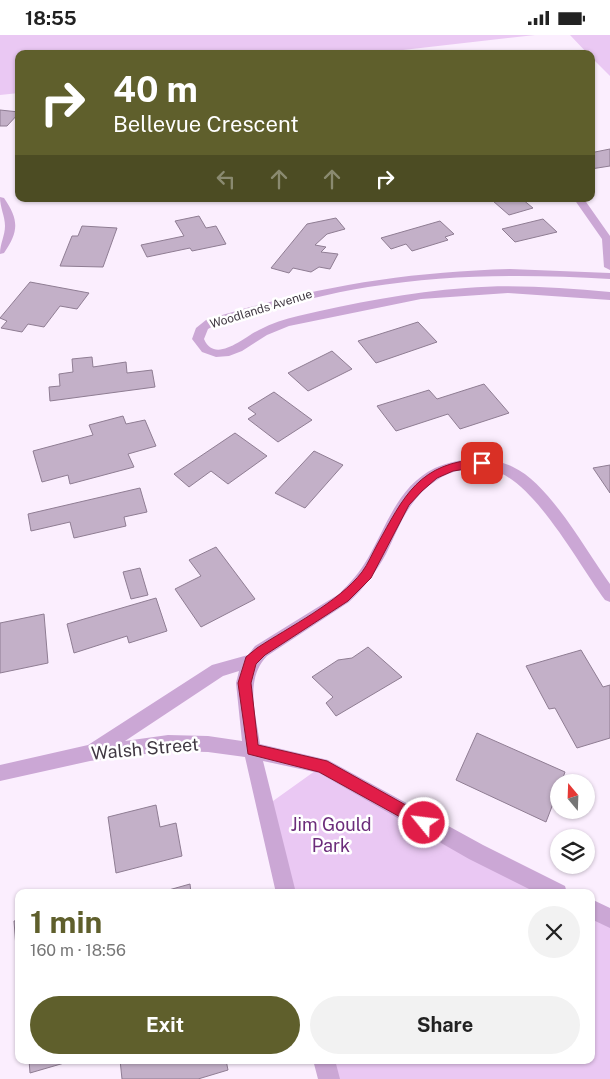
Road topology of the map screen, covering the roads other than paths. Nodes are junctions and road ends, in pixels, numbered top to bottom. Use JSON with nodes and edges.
{"nodes":[{"id":1,"x":0,"y":200,"type":"edge"},
{"id":2,"x":580,"y":202,"type":"edge"},
{"id":3,"x":0,"y":251,"type":"edge"},
{"id":4,"x":610,"y":267,"type":"edge"},
{"id":5,"x":610,"y":276,"type":"edge"},
{"id":6,"x":610,"y":296,"type":"edge"},
{"id":7,"x":610,"y":597,"type":"edge"},
{"id":8,"x":251,"y":661,"type":"junction"},
{"id":9,"x":252,"y":750,"type":"junction"},
{"id":10,"x":90,"y":753,"type":"junction"},
{"id":11,"x":0,"y":773,"type":"edge"},
{"id":12,"x":285,"y":889,"type":"edge"},
{"id":13,"x":550,"y":889,"type":"edge"},
{"id":14,"x":595,"y":911,"type":"edge"},
{"id":15,"x":610,"y":918,"type":"edge"},
{"id":16,"x":325,"y":1064,"type":"edge"},
{"id":17,"x":329,"y":1079,"type":"edge"}],
"edges":[{"from":1,"to":3,"type":"street"},
{"from":2,"to":4,"type":"street"},
{"from":5,"to":6,"type":"street","name":"Woodlands Avenue"},
{"from":7,"to":8,"type":"street"},
{"from":8,"to":9,"type":"street"},
{"from":8,"to":10,"type":"street"},
{"from":9,"to":10,"type":"street","name":"Walsh Street"},
{"from":9,"to":12,"type":"street"},
{"from":9,"to":13,"type":"street","name":"Walsh Street"},
{"from":10,"to":11,"type":"street","name":"Walsh Street"},
{"from":14,"to":15,"type":"street"},
{"from":16,"to":17,"type":"street"}]}
